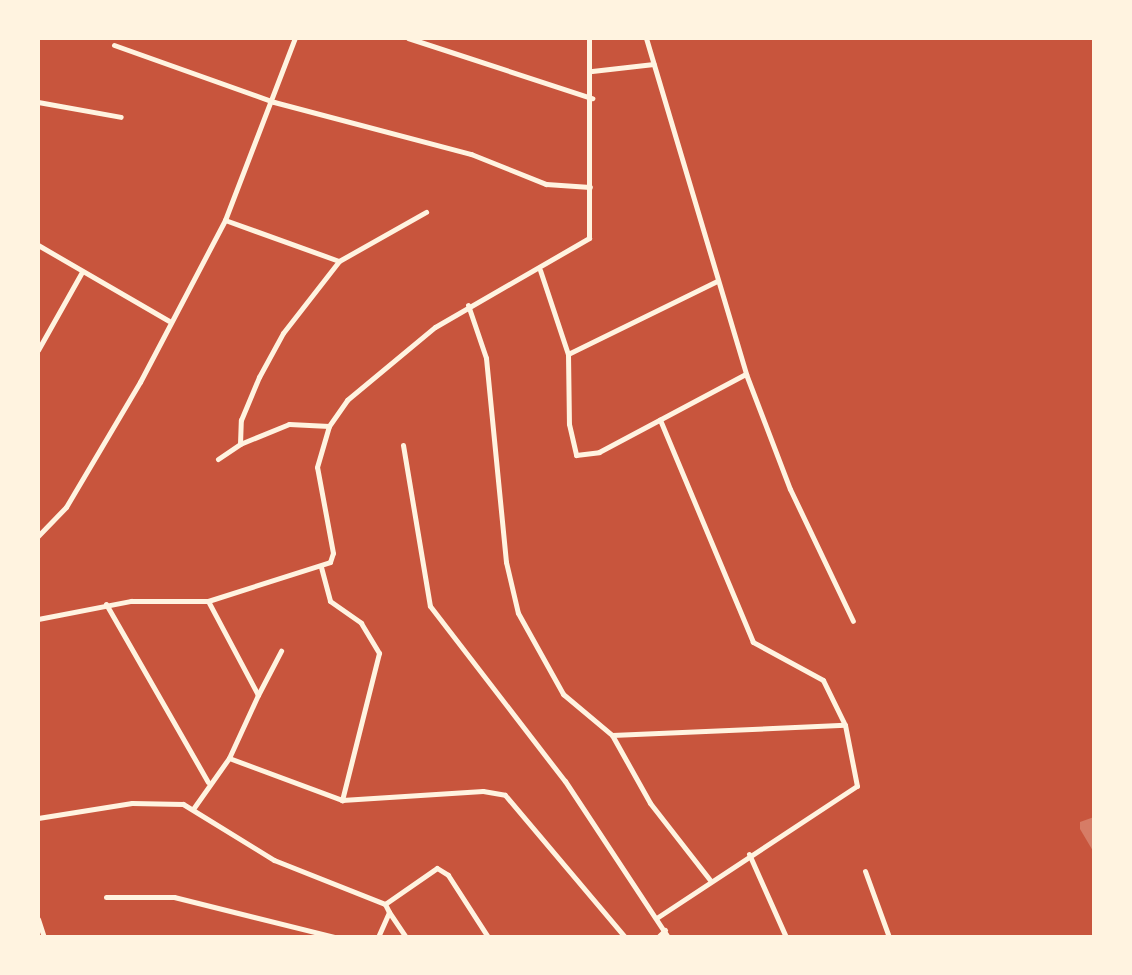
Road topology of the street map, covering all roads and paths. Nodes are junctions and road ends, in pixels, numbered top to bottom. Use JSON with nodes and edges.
{"nodes":[{"id":1,"x":295,"y":38,"type":"edge"},
{"id":2,"x":408,"y":38,"type":"edge"},
{"id":3,"x":589,"y":38,"type":"edge"},
{"id":4,"x":646,"y":38,"type":"edge"},
{"id":5,"x":114,"y":45,"type":"dead end"},
{"id":6,"x":654,"y":64,"type":"junction"},
{"id":7,"x":592,"y":71,"type":"junction"},
{"id":8,"x":592,"y":98,"type":"junction"},
{"id":9,"x":38,"y":102,"type":"edge"},
{"id":10,"x":274,"y":102,"type":"junction"},
{"id":11,"x":121,"y":117,"type":"dead end"},
{"id":12,"x":590,"y":187,"type":"junction"},
{"id":13,"x":426,"y":212,"type":"dead end"},
{"id":14,"x":225,"y":220,"type":"junction"},
{"id":15,"x":38,"y":245,"type":"edge"},
{"id":16,"x":339,"y":261,"type":"junction"},
{"id":17,"x":540,"y":269,"type":"junction"},
{"id":18,"x":82,"y":272,"type":"junction"},
{"id":19,"x":717,"y":281,"type":"junction"},
{"id":20,"x":468,"y":305,"type":"junction"},
{"id":21,"x":169,"y":321,"type":"junction"},
{"id":22,"x":38,"y":350,"type":"edge"},
{"id":23,"x":568,"y":354,"type":"junction"},
{"id":24,"x":746,"y":374,"type":"junction"},
{"id":25,"x":660,"y":420,"type":"junction"},
{"id":26,"x":329,"y":426,"type":"junction"},
{"id":27,"x":240,"y":444,"type":"junction"},
{"id":28,"x":403,"y":445,"type":"dead end"},
{"id":29,"x":218,"y":459,"type":"dead end"},
{"id":30,"x":38,"y":536,"type":"edge"},
{"id":31,"x":321,"y":567,"type":"junction"},
{"id":32,"x":208,"y":601,"type":"junction"},
{"id":33,"x":106,"y":604,"type":"junction"},
{"id":34,"x":38,"y":619,"type":"edge"},
{"id":35,"x":853,"y":621,"type":"dead end"},
{"id":36,"x":281,"y":651,"type":"dead end"},
{"id":37,"x":258,"y":695,"type":"junction"},
{"id":38,"x":845,"y":725,"type":"junction"},
{"id":39,"x":612,"y":735,"type":"junction"},
{"id":40,"x":229,"y":758,"type":"junction"},
{"id":41,"x":208,"y":782,"type":"junction"},
{"id":42,"x":342,"y":800,"type":"junction"},
{"id":43,"x":193,"y":809,"type":"junction"},
{"id":44,"x":38,"y":817,"type":"edge"},
{"id":45,"x":749,"y":854,"type":"junction"},
{"id":46,"x":865,"y":871,"type":"dead end"},
{"id":47,"x":710,"y":880,"type":"junction"},
{"id":48,"x":106,"y":897,"type":"dead end"},
{"id":49,"x":385,"y":904,"type":"junction"},
{"id":50,"x":389,"y":912,"type":"junction"},
{"id":51,"x":658,"y":917,"type":"junction"},
{"id":52,"x":38,"y":919,"type":"edge"},
{"id":53,"x":283,"y":927,"type":"junction"},
{"id":54,"x":667,"y":934,"type":"edge"},
{"id":55,"x":44,"y":937,"type":"edge"},
{"id":56,"x":281,"y":937,"type":"edge"},
{"id":57,"x":334,"y":937,"type":"edge"},
{"id":58,"x":378,"y":937,"type":"edge"},
{"id":59,"x":406,"y":937,"type":"edge"},
{"id":60,"x":488,"y":937,"type":"edge"},
{"id":61,"x":625,"y":937,"type":"edge"},
{"id":62,"x":658,"y":937,"type":"edge"},
{"id":63,"x":786,"y":937,"type":"edge"},
{"id":64,"x":889,"y":937,"type":"edge"}],
"edges":[{"from":1,"to":10,"type":"street"},
{"from":2,"to":8,"type":"street"},
{"from":3,"to":7,"type":"street"},
{"from":4,"to":6,"type":"street"},
{"from":5,"to":10,"type":"street"},
{"from":6,"to":7,"type":"street"},
{"from":6,"to":19,"type":"street"},
{"from":7,"to":8,"type":"street"},
{"from":8,"to":12,"type":"street"},
{"from":9,"to":11,"type":"street"},
{"from":10,"to":12,"type":"street"},
{"from":10,"to":14,"type":"street"},
{"from":12,"to":17,"type":"street"},
{"from":13,"to":16,"type":"street"},
{"from":14,"to":16,"type":"street"},
{"from":14,"to":21,"type":"street"},
{"from":15,"to":18,"type":"street"},
{"from":16,"to":27,"type":"street"},
{"from":17,"to":20,"type":"street"},
{"from":17,"to":23,"type":"street"},
{"from":18,"to":21,"type":"street"},
{"from":18,"to":22,"type":"street"},
{"from":19,"to":23,"type":"street"},
{"from":19,"to":24,"type":"street"},
{"from":20,"to":26,"type":"street"},
{"from":20,"to":39,"type":"street"},
{"from":21,"to":30,"type":"street"},
{"from":23,"to":25,"type":"street"},
{"from":24,"to":25,"type":"street"},
{"from":24,"to":35,"type":"street"},
{"from":25,"to":38,"type":"street"},
{"from":26,"to":27,"type":"street"},
{"from":26,"to":31,"type":"street"},
{"from":27,"to":29,"type":"street"},
{"from":28,"to":51,"type":"street"},
{"from":31,"to":32,"type":"street"},
{"from":31,"to":42,"type":"street"},
{"from":32,"to":33,"type":"street"},
{"from":32,"to":37,"type":"street"},
{"from":33,"to":34,"type":"street"},
{"from":33,"to":41,"type":"street"},
{"from":36,"to":37,"type":"street"},
{"from":37,"to":40,"type":"street"},
{"from":38,"to":39,"type":"street"},
{"from":38,"to":45,"type":"street"},
{"from":39,"to":47,"type":"street"},
{"from":40,"to":41,"type":"street"},
{"from":40,"to":42,"type":"street"},
{"from":41,"to":43,"type":"street"},
{"from":42,"to":61,"type":"street"},
{"from":43,"to":44,"type":"street"},
{"from":43,"to":49,"type":"street"},
{"from":45,"to":47,"type":"street"},
{"from":45,"to":63,"type":"street"},
{"from":46,"to":64,"type":"street"},
{"from":47,"to":51,"type":"street"},
{"from":48,"to":53,"type":"street"},
{"from":49,"to":50,"type":"street"},
{"from":49,"to":60,"type":"street"},
{"from":50,"to":58,"type":"street"},
{"from":50,"to":59,"type":"street"},
{"from":51,"to":54,"type":"street"},
{"from":52,"to":55,"type":"street"},
{"from":53,"to":56,"type":"street"},
{"from":53,"to":57,"type":"street"},
{"from":54,"to":62,"type":"street"}]}
